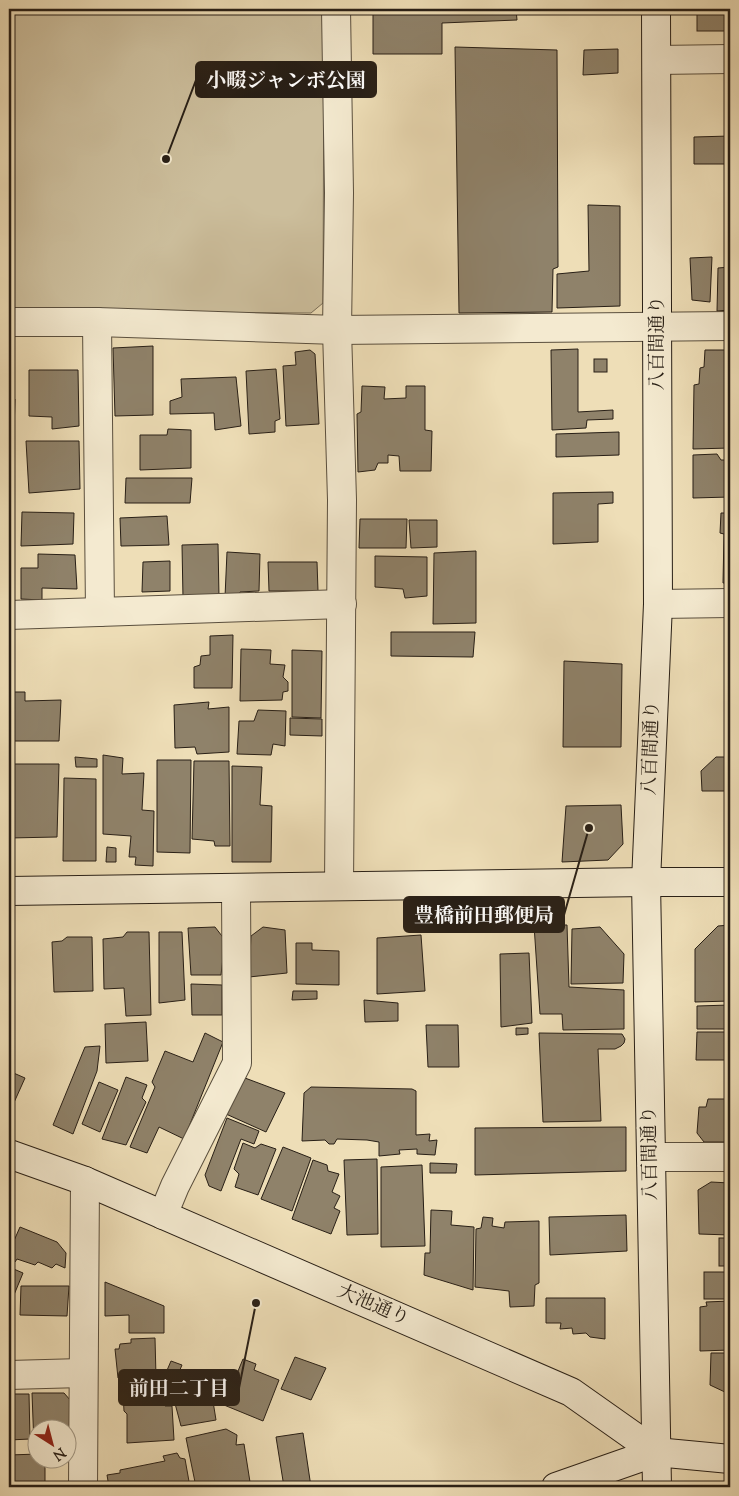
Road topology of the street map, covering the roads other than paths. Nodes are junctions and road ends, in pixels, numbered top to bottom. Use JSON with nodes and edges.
{"nodes":[{"id":1,"x":336,"y":9,"type":"edge"},
{"id":2,"x":656,"y":9,"type":"edge"},
{"id":3,"x":730,"y":59,"type":"edge"},
{"id":4,"x":656,"y":60,"type":"junction"},
{"id":5,"x":9,"y":322,"type":"edge"},
{"id":6,"x":97,"y":322,"type":"junction"},
{"id":7,"x":658,"y":326,"type":"junction"},
{"id":8,"x":730,"y":326,"type":"edge"},
{"id":9,"x":337,"y":330,"type":"junction"},
{"id":10,"x":730,"y":603,"type":"edge"},
{"id":11,"x":342,"y":604,"type":"junction"},
{"id":12,"x":658,"y":604,"type":"junction"},
{"id":13,"x":100,"y":612,"type":"junction"},
{"id":14,"x":9,"y":615,"type":"edge"},
{"id":15,"x":646,"y":882,"type":"junction"},
{"id":16,"x":730,"y":882,"type":"edge"},
{"id":17,"x":339,"y":886,"type":"junction"},
{"id":18,"x":236,"y":888,"type":"junction"},
{"id":19,"x":9,"y":891,"type":"edge"},
{"id":20,"x":9,"y":1154,"type":"edge"},
{"id":21,"x":651,"y":1157,"type":"junction"},
{"id":22,"x":730,"y":1157,"type":"edge"},
{"id":23,"x":85,"y":1181,"type":"junction"},
{"id":24,"x":163,"y":1215,"type":"junction"},
{"id":25,"x":82,"y":1373,"type":"junction"},
{"id":26,"x":9,"y":1375,"type":"edge"},
{"id":27,"x":656,"y":1452,"type":"junction"},
{"id":28,"x":730,"y":1459,"type":"edge"},
{"id":29,"x":83,"y":1487,"type":"edge"},
{"id":30,"x":556,"y":1487,"type":"edge"},
{"id":31,"x":657,"y":1487,"type":"edge"}],
"edges":[{"from":1,"to":9,"type":"street"},
{"from":2,"to":4,"type":"street","name":"八百間通り"},
{"from":3,"to":4,"type":"street"},
{"from":4,"to":7,"type":"street","name":"八百間通り"},
{"from":5,"to":6,"type":"street"},
{"from":6,"to":9,"type":"street"},
{"from":6,"to":13,"type":"street"},
{"from":7,"to":8,"type":"street"},
{"from":7,"to":9,"type":"street"},
{"from":7,"to":12,"type":"street","name":"八百間通り"},
{"from":9,"to":11,"type":"street"},
{"from":10,"to":12,"type":"street"},
{"from":11,"to":13,"type":"street"},
{"from":11,"to":17,"type":"street"},
{"from":12,"to":15,"type":"street","name":"八百間通り"},
{"from":13,"to":14,"type":"street"},
{"from":15,"to":16,"type":"street"},
{"from":15,"to":17,"type":"street"},
{"from":15,"to":21,"type":"street","name":"八百間通り"},
{"from":17,"to":18,"type":"street"},
{"from":18,"to":19,"type":"street"},
{"from":18,"to":24,"type":"street"},
{"from":20,"to":23,"type":"street","name":"大池通り"},
{"from":21,"to":22,"type":"street"},
{"from":21,"to":27,"type":"street","name":"八百間通り"},
{"from":23,"to":24,"type":"street","name":"大池通り"},
{"from":23,"to":25,"type":"street"},
{"from":24,"to":27,"type":"street","name":"大池通り"},
{"from":25,"to":26,"type":"street"},
{"from":25,"to":29,"type":"street"},
{"from":27,"to":28,"type":"street","name":"大池通り"},
{"from":27,"to":30,"type":"street"},
{"from":27,"to":31,"type":"street","name":"八百間通り"}]}
